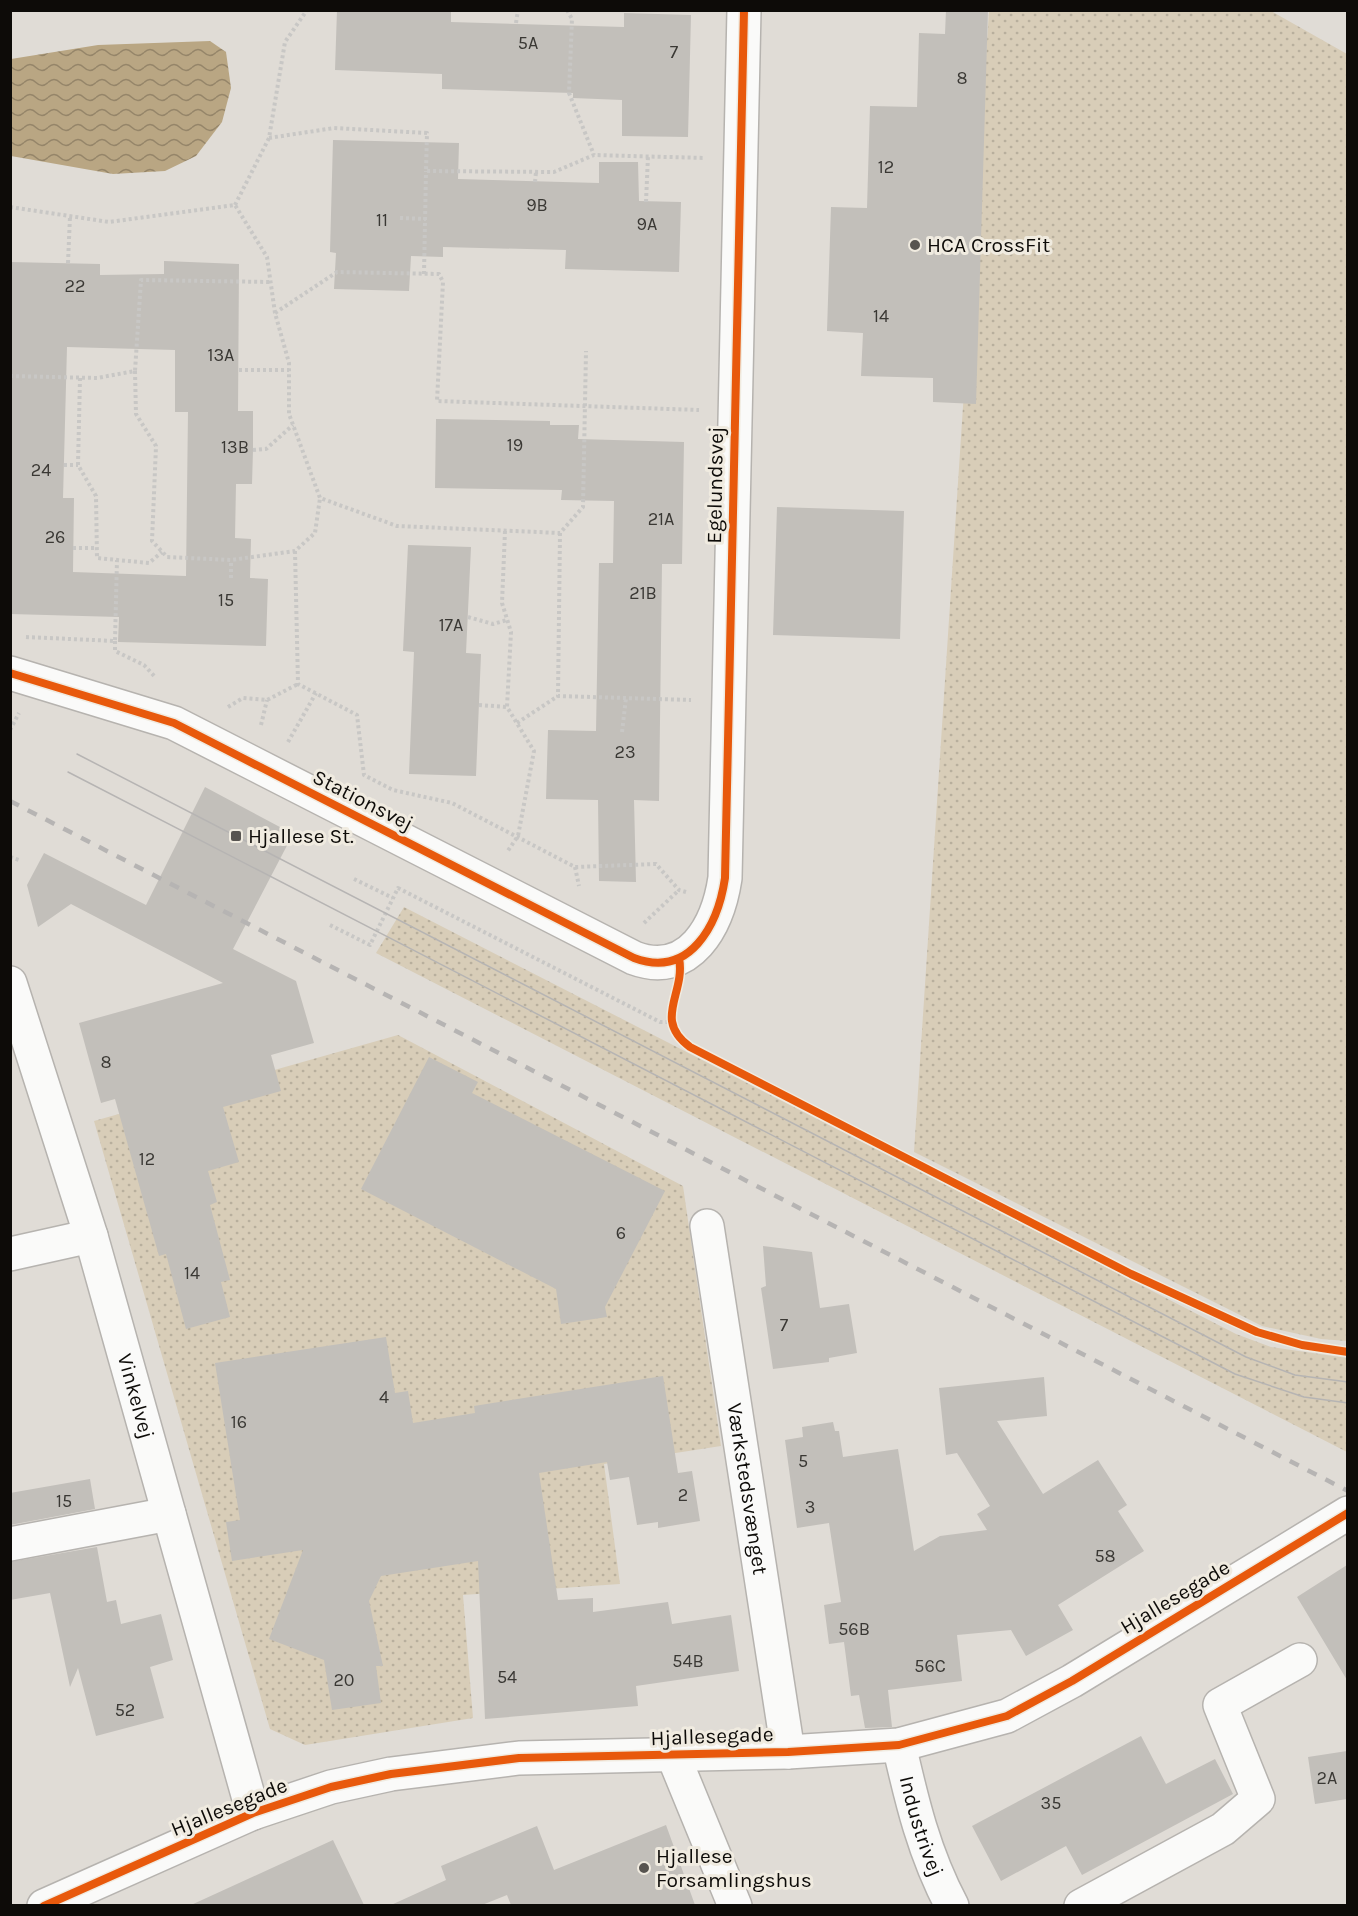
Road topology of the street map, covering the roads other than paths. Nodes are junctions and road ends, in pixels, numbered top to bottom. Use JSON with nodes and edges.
{"nodes":[{"id":1,"x":744,"y":10,"type":"edge"},
{"id":2,"x":10,"y":673,"type":"edge"},
{"id":3,"x":692,"y":950,"type":"joint"},
{"id":4,"x":10,"y":983,"type":"edge"},
{"id":5,"x":707,"y":1226,"type":"dead end"},
{"id":6,"x":91,"y":1236,"type":"junction"},
{"id":7,"x":10,"y":1254,"type":"edge"},
{"id":8,"x":1347,"y":1513,"type":"edge"},
{"id":9,"x":170,"y":1514,"type":"junction"},
{"id":10,"x":10,"y":1544,"type":"edge"},
{"id":11,"x":1300,"y":1660,"type":"dead end"},
{"id":12,"x":899,"y":1744,"type":"junction"},
{"id":13,"x":788,"y":1752,"type":"junction"},
{"id":14,"x":673,"y":1755,"type":"junction"},
{"id":15,"x":254,"y":1813,"type":"junction"},
{"id":16,"x":44,"y":1905,"type":"edge"},
{"id":17,"x":735,"y":1905,"type":"edge"},
{"id":18,"x":952,"y":1905,"type":"edge"},
{"id":19,"x":1081,"y":1905,"type":"edge"}],
"edges":[{"from":1,"to":3,"type":"street","name":"Egelundsvej"},
{"from":2,"to":3,"type":"street","name":"Stationsvej"},
{"from":4,"to":6,"type":"street","name":"Vinkelvej"},
{"from":5,"to":13,"type":"street","name":"Værkstedsvænget"},
{"from":6,"to":7,"type":"street"},
{"from":6,"to":9,"type":"street","name":"Vinkelvej"},
{"from":8,"to":12,"type":"street","name":"Hjallesegade"},
{"from":9,"to":10,"type":"street"},
{"from":9,"to":15,"type":"street","name":"Vinkelvej"},
{"from":11,"to":19,"type":"street"},
{"from":12,"to":13,"type":"street","name":"Hjallesegade"},
{"from":12,"to":18,"type":"street","name":"Industrivej"},
{"from":13,"to":14,"type":"street","name":"Hjallesegade"},
{"from":14,"to":15,"type":"street","name":"Hjallesegade"},
{"from":14,"to":17,"type":"street"},
{"from":15,"to":16,"type":"street","name":"Hjallesegade"}]}
